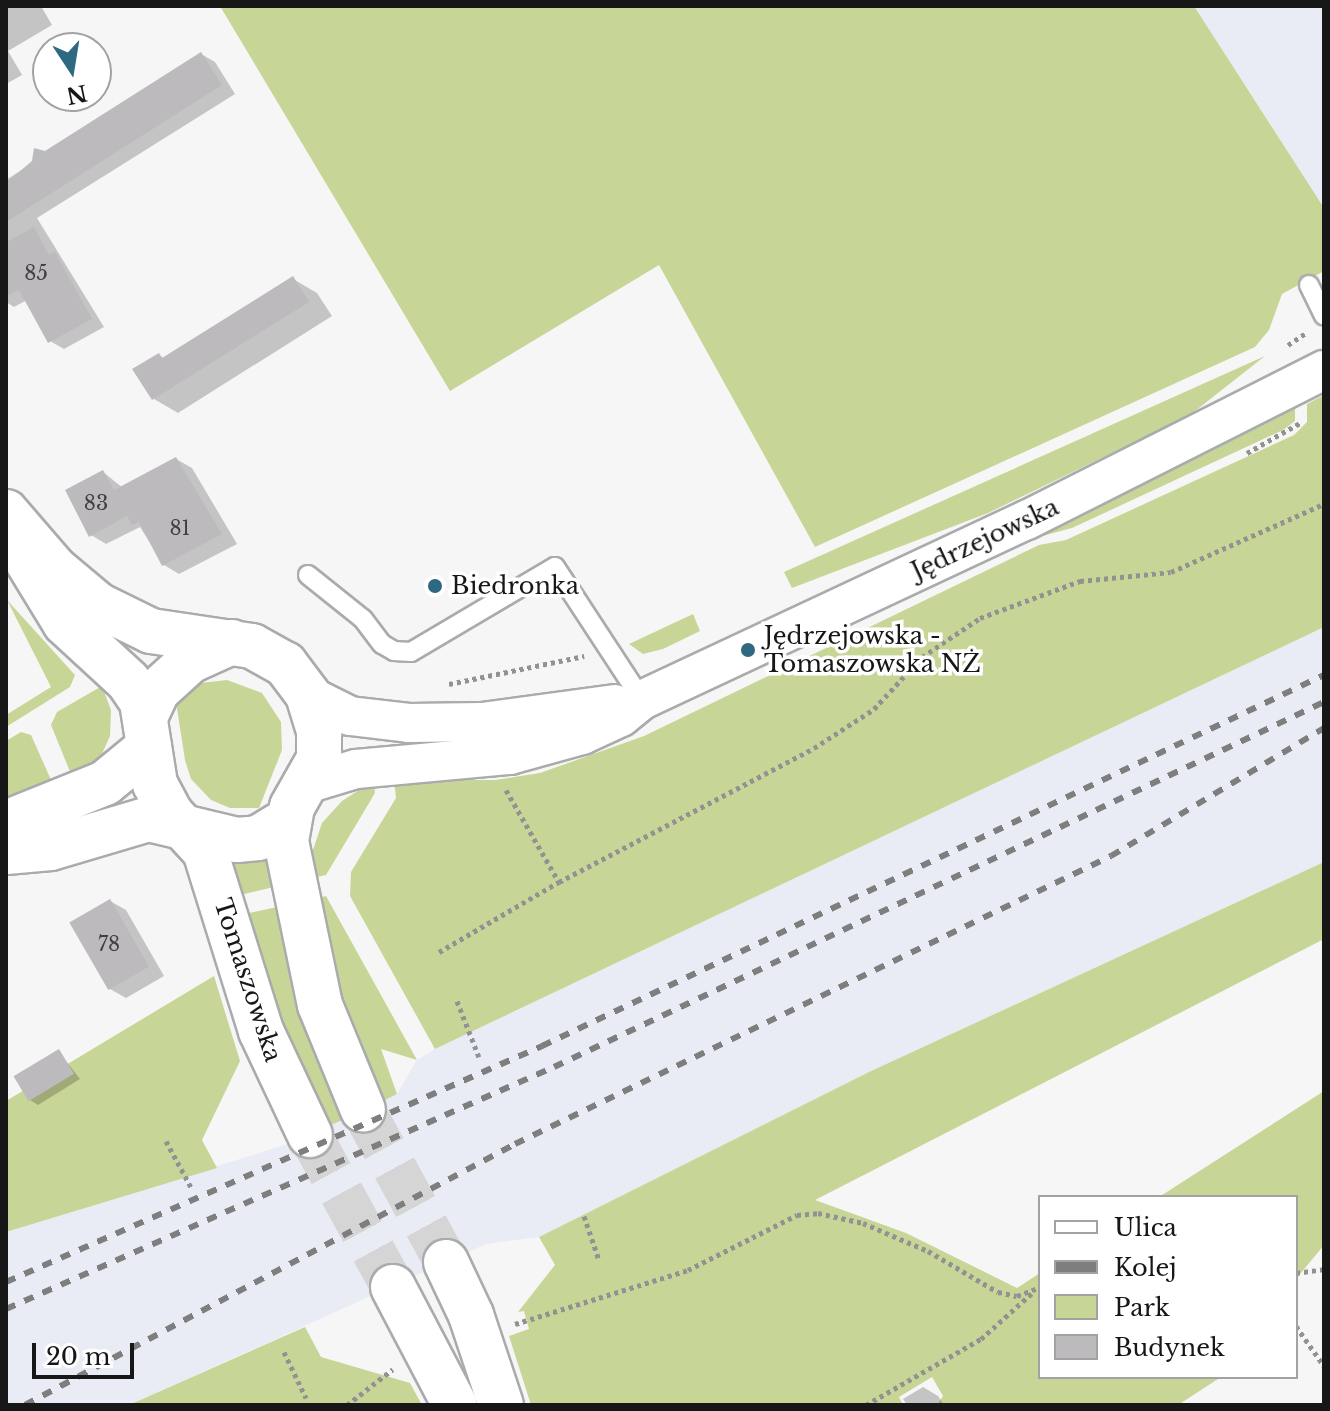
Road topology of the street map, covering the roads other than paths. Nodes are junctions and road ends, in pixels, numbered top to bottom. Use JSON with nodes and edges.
{"nodes":[{"id":1,"x":1309,"y":285,"type":"dead end"},
{"id":2,"x":1324,"y":316,"type":"edge"},
{"id":3,"x":1324,"y":370,"type":"edge"},
{"id":4,"x":6,"y":513,"type":"edge"},
{"id":5,"x":308,"y":575,"type":"dead end"},
{"id":6,"x":232,"y":642,"type":"junction"},
{"id":7,"x":308,"y":695,"type":"junction"},
{"id":8,"x":642,"y":700,"type":"junction"},
{"id":9,"x":148,"y":731,"type":"junction"},
{"id":10,"x":297,"y":802,"type":"junction"},
{"id":11,"x":6,"y":823,"type":"edge"},
{"id":12,"x":184,"y":828,"type":"junction"},
{"id":13,"x":6,"y":852,"type":"edge"},
{"id":14,"x":363,"y":1110,"type":"tunnel mouth"},
{"id":15,"x":310,"y":1135,"type":"tunnel mouth"},
{"id":16,"x":446,"y":1262,"type":"tunnel mouth"},
{"id":17,"x":393,"y":1287,"type":"tunnel mouth"},
{"id":18,"x":455,"y":1405,"type":"edge"},
{"id":19,"x":501,"y":1405,"type":"edge"}],
"edges":[{"from":1,"to":2,"type":"lane"},
{"from":3,"to":8,"type":"street","name":"Jędrzejowska"},
{"from":4,"to":6,"type":"street"},
{"from":4,"to":9,"type":"street"},
{"from":5,"to":8,"type":"lane"},
{"from":6,"to":7,"type":"street"},
{"from":6,"to":9,"type":"street"},
{"from":7,"to":8,"type":"street","name":"Jędrzejowska"},
{"from":7,"to":10,"type":"street"},
{"from":8,"to":10,"type":"street","name":"Jędrzejowska"},
{"from":9,"to":11,"type":"street"},
{"from":9,"to":12,"type":"street"},
{"from":10,"to":12,"type":"street"},
{"from":10,"to":14,"type":"street"},
{"from":12,"to":13,"type":"street"},
{"from":12,"to":15,"type":"street","name":"Tomaszowska"},
{"from":16,"to":19,"type":"street"},
{"from":17,"to":18,"type":"street"}]}
